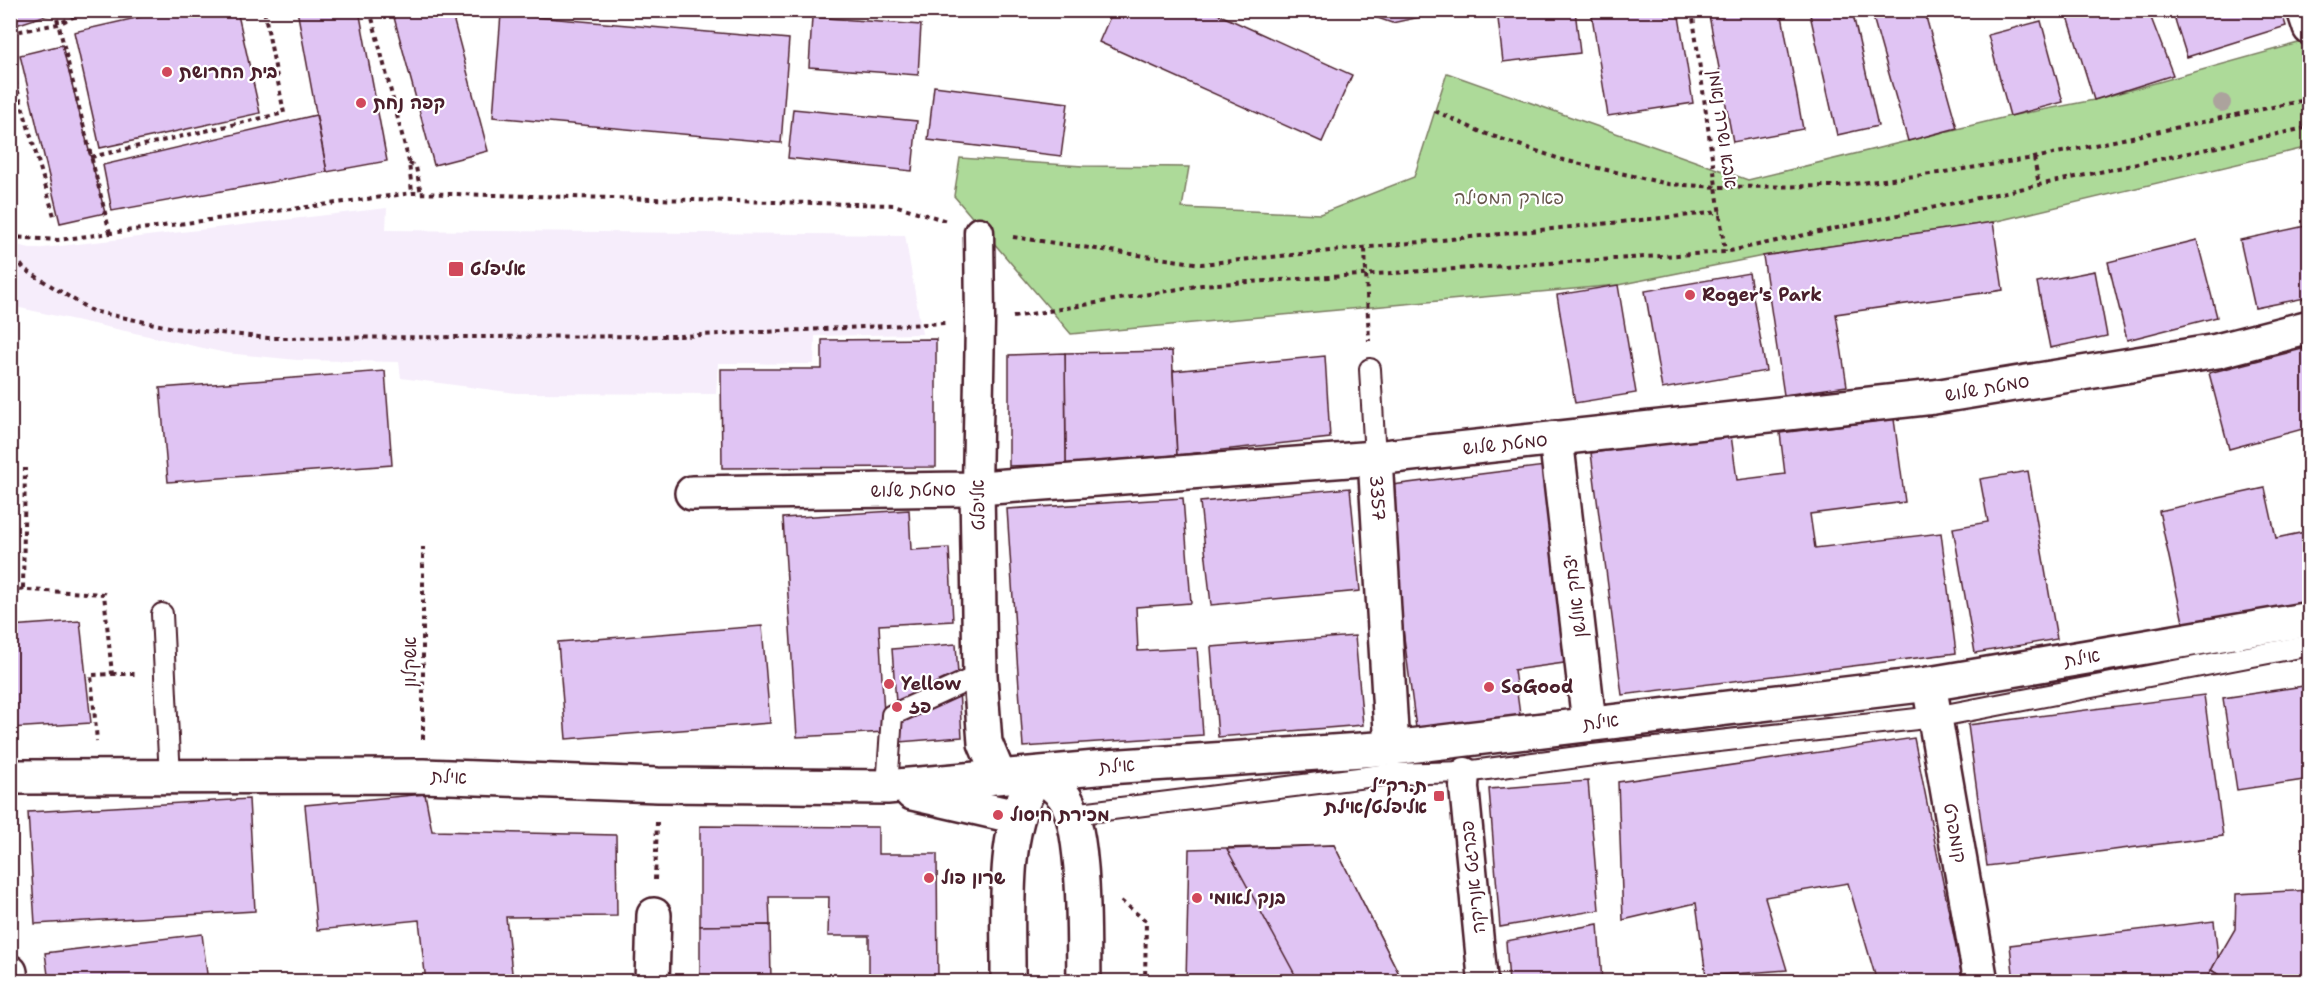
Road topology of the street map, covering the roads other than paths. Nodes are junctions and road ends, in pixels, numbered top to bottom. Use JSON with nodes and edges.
{"nodes":[{"id":1,"x":2304,"y":10,"type":"edge"},
{"id":2,"x":2310,"y":28,"type":"edge"},
{"id":3,"x":978,"y":232,"type":"road end"},
{"id":4,"x":2310,"y":327,"type":"edge"},
{"id":5,"x":1370,"y":369,"type":"road end"},
{"id":6,"x":1556,"y":438,"type":"junction"},
{"id":7,"x":1375,"y":458,"type":"junction"},
{"id":8,"x":977,"y":488,"type":"junction"},
{"id":9,"x":692,"y":493,"type":"dead end"},
{"id":10,"x":162,"y":614,"type":"dead end"},
{"id":11,"x":2310,"y":619,"type":"edge"},
{"id":12,"x":2310,"y":645,"type":"edge"},
{"id":13,"x":980,"y":675,"type":"junction"},
{"id":14,"x":1929,"y":684,"type":"junction"},
{"id":15,"x":1935,"y":717,"type":"junction"},
{"id":16,"x":1591,"y":739,"type":"junction"},
{"id":17,"x":1392,"y":748,"type":"junction"},
{"id":18,"x":1465,"y":772,"type":"junction"},
{"id":19,"x":1038,"y":774,"type":"junction"},
{"id":20,"x":999,"y":776,"type":"junction"},
{"id":21,"x":10,"y":777,"type":"edge"},
{"id":22,"x":170,"y":778,"type":"junction"},
{"id":23,"x":887,"y":787,"type":"junction"},
{"id":24,"x":1073,"y":814,"type":"junction"},
{"id":25,"x":1017,"y":817,"type":"junction"},
{"id":26,"x":654,"y":915,"type":"road end"},
{"id":27,"x":10,"y":972,"type":"edge"},
{"id":28,"x":11,"y":981,"type":"edge"},
{"id":29,"x":652,"y":981,"type":"edge"},
{"id":30,"x":1008,"y":981,"type":"edge"},
{"id":31,"x":1084,"y":981,"type":"edge"},
{"id":32,"x":1483,"y":981,"type":"edge"},
{"id":33,"x":1982,"y":981,"type":"edge"}],
"edges":[{"from":1,"to":2,"type":"street"},
{"from":3,"to":8,"type":"street","name":"אליפלט"},
{"from":4,"to":6,"type":"street","name":"סמטת שלוש"},
{"from":5,"to":7,"type":"lane","name":"3357"},
{"from":6,"to":7,"type":"street","name":"סמטת שלוש"},
{"from":6,"to":16,"type":"street","name":"יצחק אולשן"},
{"from":7,"to":8,"type":"street","name":"סמטת שלוש"},
{"from":7,"to":17,"type":"street","name":"3357"},
{"from":8,"to":9,"type":"street","name":"סמטת שלוש"},
{"from":8,"to":13,"type":"street","name":"אליפלט"},
{"from":10,"to":22,"type":"lane"},
{"from":11,"to":14,"type":"street","name":"אילת"},
{"from":12,"to":15,"type":"lane","name":"אילת"},
{"from":13,"to":20,"type":"street","name":"אליפלט"},
{"from":13,"to":23,"type":"lane"},
{"from":14,"to":15,"type":"street","name":"קומפרט"},
{"from":14,"to":16,"type":"street","name":"אילת"},
{"from":15,"to":16,"type":"lane","name":"אילת"},
{"from":15,"to":33,"type":"street","name":"קומפרט"},
{"from":16,"to":17,"type":"street","name":"אילת"},
{"from":16,"to":18,"type":"lane","name":"אילת"},
{"from":17,"to":19,"type":"street","name":"אילת"},
{"from":18,"to":24,"type":"lane","name":"אילת"},
{"from":18,"to":32,"type":"street","name":"פברגט אנריקה"},
{"from":19,"to":20,"type":"street","name":"אילת"},
{"from":19,"to":24,"type":"street"},
{"from":19,"to":25,"type":"street"},
{"from":20,"to":23,"type":"street","name":"אילת"},
{"from":21,"to":22,"type":"street","name":"אילת"},
{"from":22,"to":23,"type":"street","name":"אילת"},
{"from":23,"to":25,"type":"street","name":"אילת"},
{"from":24,"to":31,"type":"street"},
{"from":25,"to":30,"type":"street"},
{"from":26,"to":29,"type":"street"},
{"from":27,"to":28,"type":"street"}]}
